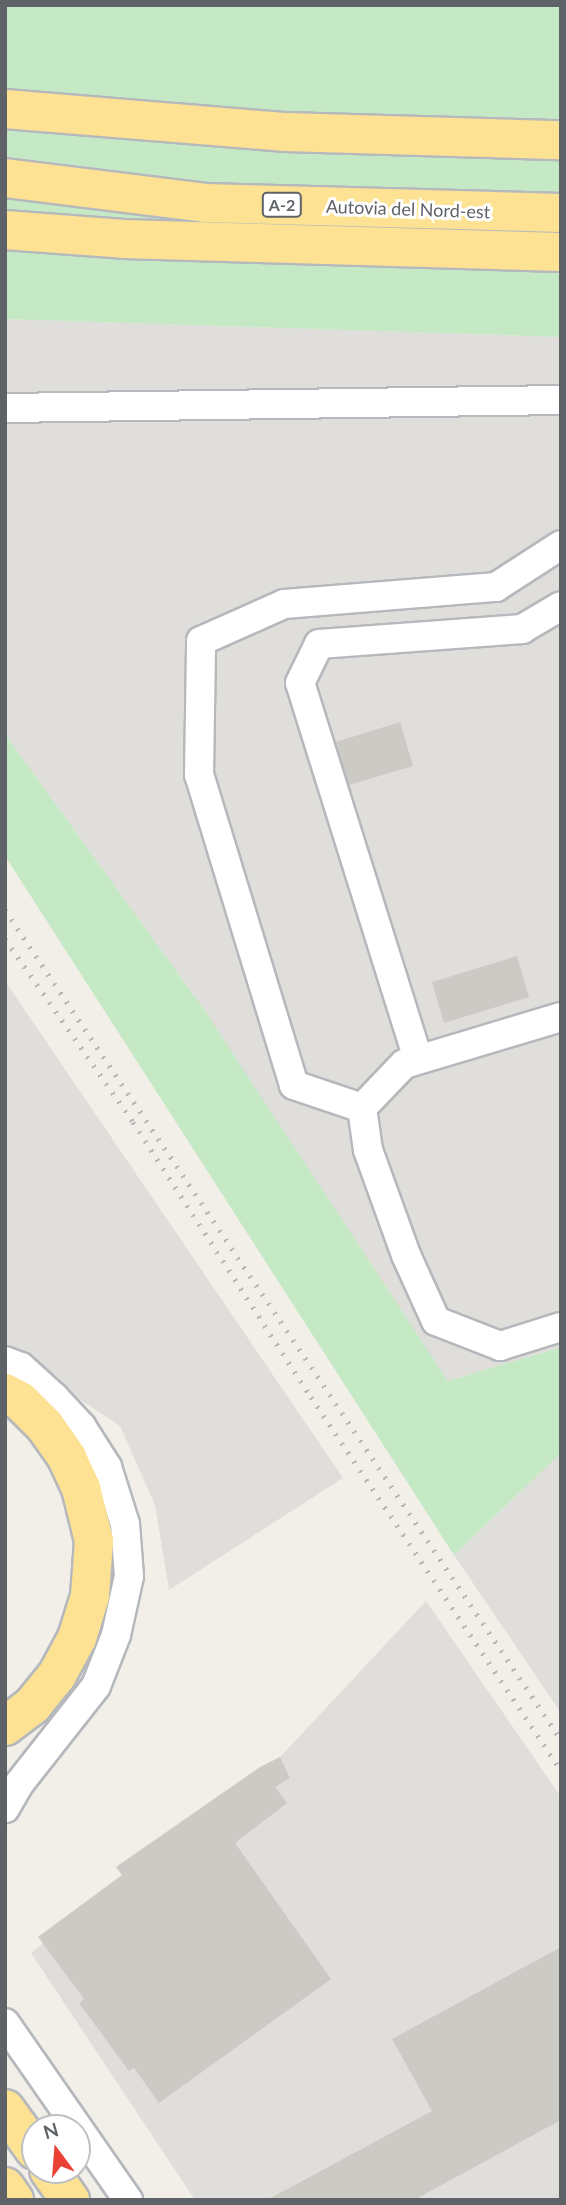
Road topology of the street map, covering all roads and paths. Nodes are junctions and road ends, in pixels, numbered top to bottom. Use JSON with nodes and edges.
{"nodes":[{"id":1,"x":5,"y":90,"type":"edge"},
{"id":2,"x":5,"y":109,"type":"edge"},
{"id":3,"x":208,"y":125,"type":"junction"},
{"id":4,"x":561,"y":141,"type":"edge"},
{"id":5,"x":5,"y":178,"type":"edge"},
{"id":6,"x":561,"y":213,"type":"edge"},
{"id":7,"x":5,"y":228,"type":"edge"},
{"id":8,"x":561,"y":251,"type":"edge"},
{"id":9,"x":561,"y":400,"type":"edge"},
{"id":10,"x":5,"y":408,"type":"edge"},
{"id":11,"x":561,"y":545,"type":"edge"},
{"id":12,"x":561,"y":606,"type":"edge"},
{"id":13,"x":561,"y":1017,"type":"edge"},
{"id":14,"x":418,"y":1059,"type":"junction"},
{"id":15,"x":362,"y":1108,"type":"junction"},
{"id":16,"x":561,"y":1327,"type":"edge"},
{"id":17,"x":5,"y":1361,"type":"edge"},
{"id":18,"x":5,"y":1392,"type":"edge"},
{"id":19,"x":5,"y":1726,"type":"edge"},
{"id":20,"x":5,"y":1808,"type":"edge"},
{"id":21,"x":5,"y":2023,"type":"edge"},
{"id":22,"x":5,"y":2109,"type":"edge"},
{"id":23,"x":21,"y":2131,"type":"edge"},
{"id":24,"x":59,"y":2184,"type":"edge"},
{"id":25,"x":5,"y":2187,"type":"edge"},
{"id":26,"x":14,"y":2200,"type":"edge"},
{"id":27,"x":70,"y":2200,"type":"edge"},
{"id":28,"x":128,"y":2200,"type":"edge"}],
"edges":[{"from":1,"to":3,"type":"highway"},
{"from":2,"to":3,"type":"highway"},
{"from":3,"to":4,"type":"highway"},
{"from":5,"to":6,"type":"highway","name":"Autovia del Nord-est","number":"A-2"},
{"from":7,"to":8,"type":"highway"},
{"from":9,"to":10,"type":"street"},
{"from":11,"to":15,"type":"street"},
{"from":12,"to":14,"type":"street"},
{"from":13,"to":14,"type":"street"},
{"from":14,"to":15,"type":"street"},
{"from":15,"to":16,"type":"street"},
{"from":17,"to":20,"type":"street"},
{"from":18,"to":19,"type":"highway"},
{"from":21,"to":28,"type":"street"},
{"from":22,"to":23,"type":"highway"},
{"from":24,"to":27,"type":"highway"},
{"from":25,"to":26,"type":"highway"}]}
